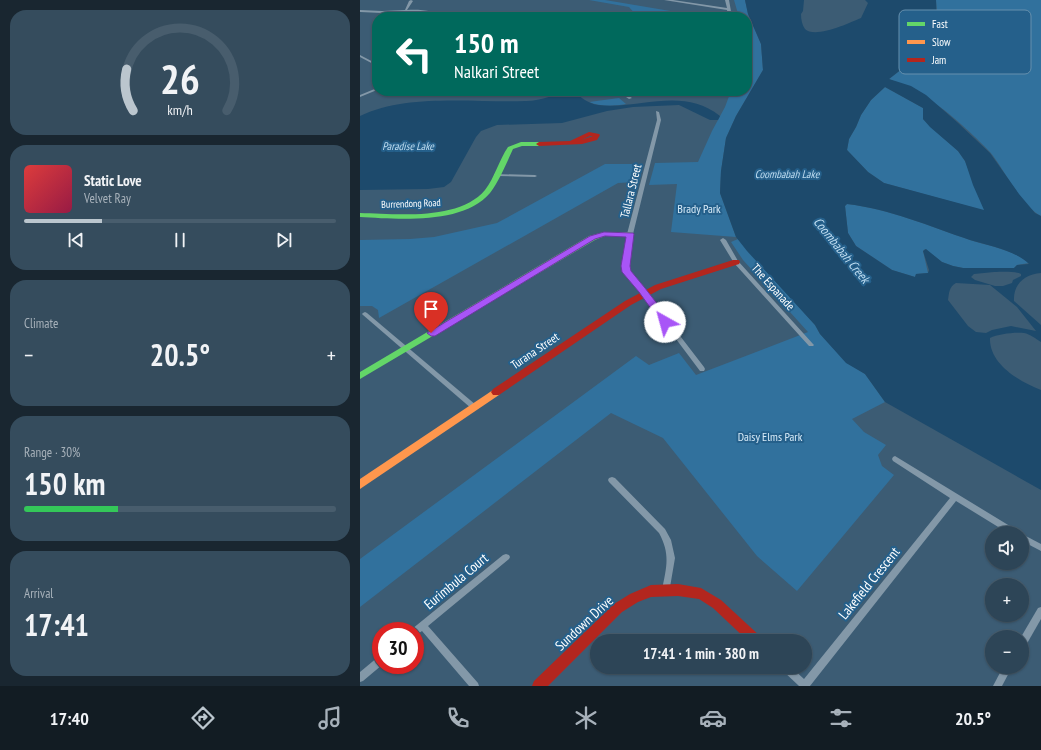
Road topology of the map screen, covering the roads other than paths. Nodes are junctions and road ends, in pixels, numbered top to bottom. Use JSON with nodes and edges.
{"nodes":[{"id":1,"x":666,"y":0,"type":"edge"},
{"id":2,"x":727,"y":0,"type":"edge"},
{"id":3,"x":410,"y":1,"type":"dead end"},
{"id":4,"x":406,"y":9,"type":"junction"},
{"id":5,"x":728,"y":9,"type":"junction"},
{"id":6,"x":360,"y":10,"type":"edge"},
{"id":7,"x":365,"y":11,"type":"junction"},
{"id":8,"x":432,"y":12,"type":"edge"},
{"id":9,"x":729,"y":12,"type":"edge"},
{"id":10,"x":360,"y":15,"type":"edge"},
{"id":11,"x":360,"y":56,"type":"edge"},
{"id":12,"x":372,"y":62,"type":"edge"},
{"id":13,"x":372,"y":91,"type":"edge"},
{"id":14,"x":360,"y":96,"type":"edge"},
{"id":15,"x":627,"y":96,"type":"edge"},
{"id":16,"x":630,"y":98,"type":"dead end"},
{"id":17,"x":657,"y":112,"type":"dead end"},
{"id":18,"x":572,"y":142,"type":"dead end"},
{"id":19,"x":496,"y":174,"type":"junction"},
{"id":20,"x":535,"y":176,"type":"dead end"},
{"id":21,"x":360,"y":215,"type":"edge"},
{"id":22,"x":630,"y":234,"type":"junction"},
{"id":23,"x":723,"y":240,"type":"dead end"},
{"id":24,"x":736,"y":262,"type":"junction"},
{"id":25,"x":644,"y":293,"type":"junction"},
{"id":26,"x":365,"y":314,"type":"dead end"},
{"id":27,"x":811,"y":345,"type":"dead end"},
{"id":28,"x":404,"y":349,"type":"junction"},
{"id":29,"x":702,"y":369,"type":"dead end"},
{"id":30,"x":360,"y":376,"type":"edge"},
{"id":31,"x":474,"y":407,"type":"junction"},
{"id":32,"x":895,"y":459,"type":"dead end"},
{"id":33,"x":612,"y":480,"type":"dead end"},
{"id":34,"x":360,"y":485,"type":"edge"},
{"id":35,"x":955,"y":497,"type":"junction"},
{"id":36,"x":1003,"y":526,"type":"edge"},
{"id":37,"x":1029,"y":541,"type":"edge"},
{"id":38,"x":1041,"y":548,"type":"edge"},
{"id":39,"x":506,"y":557,"type":"dead end"},
{"id":40,"x":666,"y":590,"type":"junction"},
{"id":41,"x":1041,"y":611,"type":"edge"},
{"id":42,"x":424,"y":625,"type":"edge"},
{"id":43,"x":424,"y":627,"type":"edge"},
{"id":44,"x":1029,"y":632,"type":"edge"},
{"id":45,"x":749,"y":634,"type":"edge"},
{"id":46,"x":372,"y":668,"type":"edge"},
{"id":47,"x":792,"y":674,"type":"edge"},
{"id":48,"x":1004,"y":674,"type":"edge"},
{"id":49,"x":360,"y":678,"type":"edge"},
{"id":50,"x":475,"y":686,"type":"edge"},
{"id":51,"x":539,"y":686,"type":"edge"},
{"id":52,"x":804,"y":686,"type":"edge"},
{"id":53,"x":997,"y":686,"type":"edge"}],
"edges":[{"from":1,"to":5,"type":"street"},
{"from":2,"to":5,"type":"street"},
{"from":3,"to":4,"type":"street"},
{"from":4,"to":7,"type":"street"},
{"from":4,"to":8,"type":"street"},
{"from":5,"to":9,"type":"street"},
{"from":6,"to":7,"type":"street"},
{"from":7,"to":10,"type":"street"},
{"from":11,"to":12,"type":"street"},
{"from":13,"to":14,"type":"street"},
{"from":15,"to":16,"type":"street"},
{"from":17,"to":22,"type":"street","name":"Tallara Street"},
{"from":18,"to":19,"type":"street","name":"Burrendong Road"},
{"from":19,"to":20,"type":"street"},
{"from":19,"to":21,"type":"street","name":"Burrendong Road"},
{"from":22,"to":25,"type":"street","name":"Tallara Street"},
{"from":22,"to":28,"type":"street"},
{"from":23,"to":24,"type":"street","name":"The Espanade"},
{"from":24,"to":25,"type":"street","name":"Turana Street"},
{"from":24,"to":27,"type":"street","name":"The Espanade"},
{"from":25,"to":29,"type":"street","name":"Tallara Street"},
{"from":25,"to":31,"type":"street","name":"Turana Street"},
{"from":26,"to":28,"type":"street"},
{"from":28,"to":30,"type":"street"},
{"from":28,"to":31,"type":"street"},
{"from":31,"to":34,"type":"street","name":"Turana Street"},
{"from":32,"to":35,"type":"street"},
{"from":33,"to":40,"type":"street"},
{"from":35,"to":36,"type":"street"},
{"from":35,"to":52,"type":"street","name":"Lakefield Crescent"},
{"from":37,"to":38,"type":"street"},
{"from":39,"to":42,"type":"street","name":"Eurimbula Court"},
{"from":40,"to":45,"type":"street","name":"Sundown Drive"},
{"from":40,"to":51,"type":"street","name":"Sundown Drive"},
{"from":41,"to":44,"type":"street"},
{"from":43,"to":50,"type":"street","name":"Eurimbula Court"},
{"from":46,"to":49,"type":"street"},
{"from":47,"to":52,"type":"street"},
{"from":48,"to":53,"type":"street"}]}
